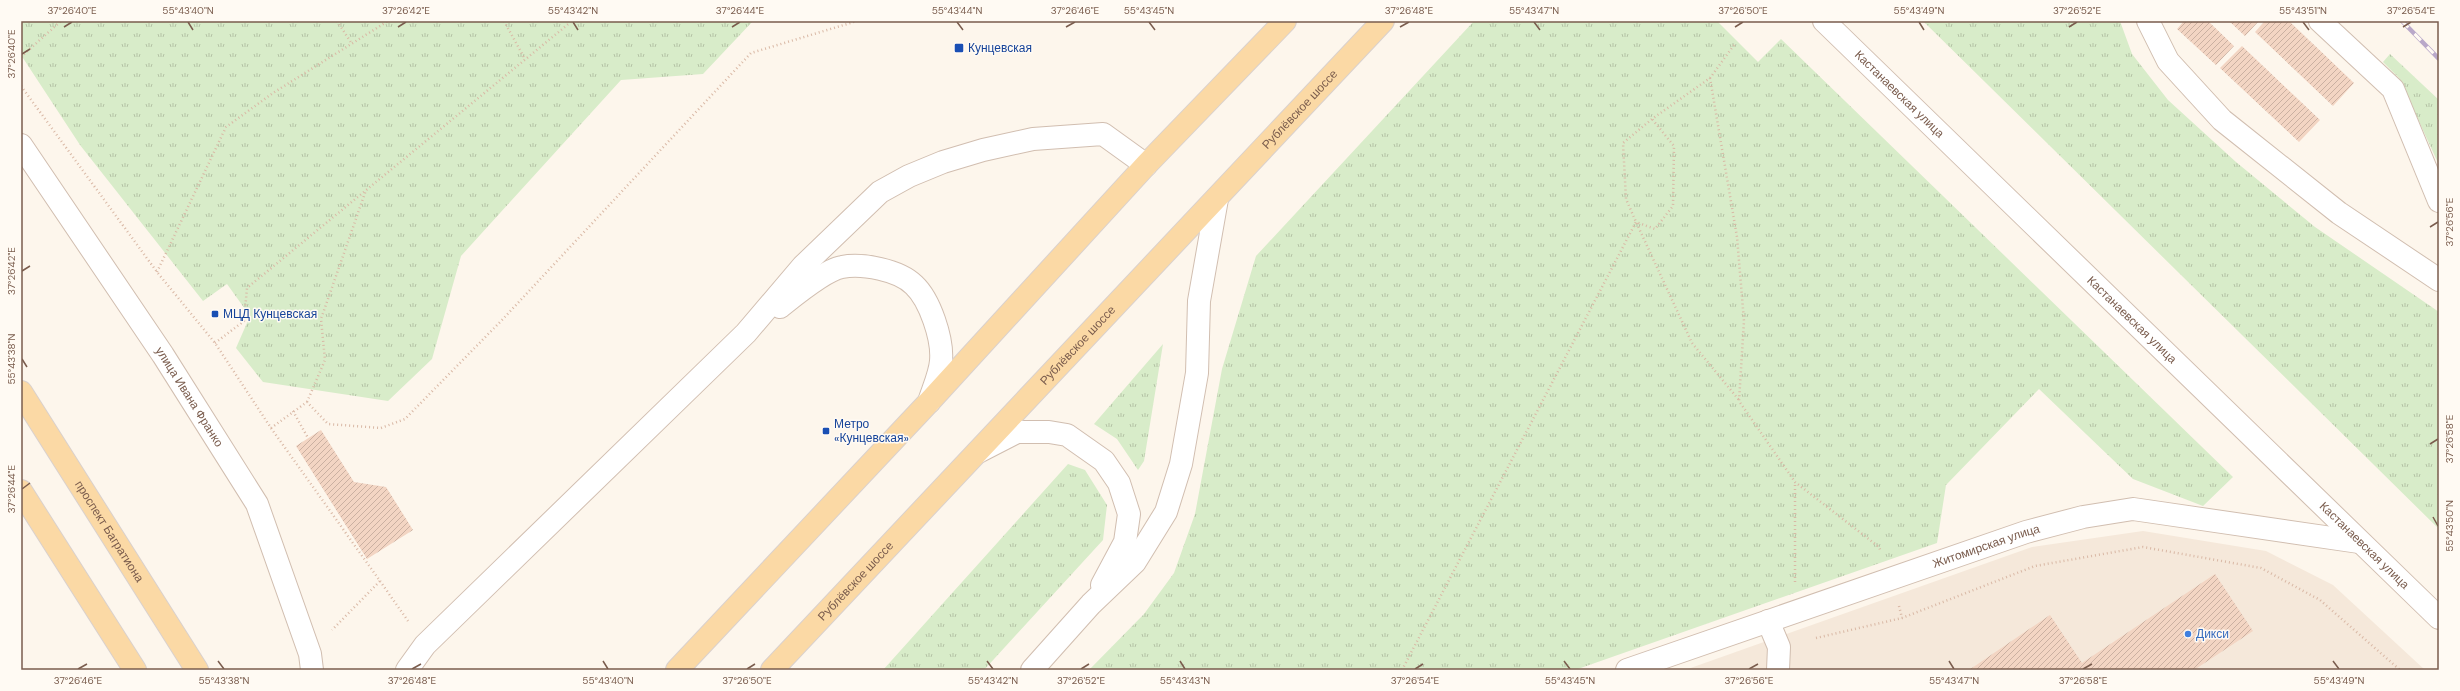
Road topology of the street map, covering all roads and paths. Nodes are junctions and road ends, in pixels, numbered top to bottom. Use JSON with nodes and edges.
{"nodes":[{"id":1,"x":61,"y":21,"type":"edge"},
{"id":2,"x":337,"y":21,"type":"edge"},
{"id":3,"x":388,"y":21,"type":"edge"},
{"id":4,"x":504,"y":21,"type":"edge"},
{"id":5,"x":572,"y":21,"type":"edge"},
{"id":6,"x":857,"y":21,"type":"edge"},
{"id":7,"x":1285,"y":21,"type":"edge"},
{"id":8,"x":1383,"y":21,"type":"edge"},
{"id":9,"x":1824,"y":21,"type":"edge"},
{"id":10,"x":2148,"y":21,"type":"edge"},
{"id":11,"x":2320,"y":21,"type":"edge"},
{"id":12,"x":352,"y":44,"type":"junction"},
{"id":13,"x":1734,"y":45,"type":"dead end"},
{"id":14,"x":21,"y":57,"type":"edge"},
{"id":15,"x":525,"y":59,"type":"junction"},
{"id":16,"x":1710,"y":78,"type":"junction"},
{"id":17,"x":21,"y":86,"type":"edge"},
{"id":18,"x":1652,"y":119,"type":"junction"},
{"id":19,"x":21,"y":145,"type":"edge"},
{"id":20,"x":1146,"y":165,"type":"junction"},
{"id":21,"x":366,"y":189,"type":"junction"},
{"id":22,"x":1217,"y":198,"type":"junction"},
{"id":23,"x":2439,"y":201,"type":"edge"},
{"id":24,"x":1636,"y":222,"type":"junction"},
{"id":25,"x":157,"y":272,"type":"junction"},
{"id":26,"x":2439,"y":280,"type":"edge"},
{"id":27,"x":746,"y":333,"type":"junction"},
{"id":28,"x":215,"y":343,"type":"junction"},
{"id":29,"x":21,"y":392,"type":"edge"},
{"id":30,"x":1739,"y":401,"type":"junction"},
{"id":31,"x":307,"y":402,"type":"junction"},
{"id":32,"x":929,"y":402,"type":"junction"},
{"id":33,"x":293,"y":411,"type":"junction"},
{"id":34,"x":271,"y":428,"type":"junction"},
{"id":35,"x":308,"y":438,"type":"dead end"},
{"id":36,"x":973,"y":455,"type":"junction"},
{"id":37,"x":1795,"y":482,"type":"junction"},
{"id":38,"x":21,"y":491,"type":"edge"},
{"id":39,"x":2359,"y":542,"type":"junction"},
{"id":40,"x":1891,"y":579,"type":"junction"},
{"id":41,"x":1091,"y":604,"type":"junction"},
{"id":42,"x":1794,"y":612,"type":"junction"},
{"id":43,"x":2439,"y":618,"type":"edge"},
{"id":44,"x":1768,"y":621,"type":"junction"},
{"id":45,"x":311,"y":662,"type":"edge"},
{"id":46,"x":135,"y":670,"type":"edge"},
{"id":47,"x":197,"y":670,"type":"edge"},
{"id":48,"x":407,"y":670,"type":"edge"},
{"id":49,"x":677,"y":670,"type":"edge"},
{"id":50,"x":772,"y":670,"type":"edge"},
{"id":51,"x":1032,"y":670,"type":"edge"},
{"id":52,"x":1402,"y":670,"type":"edge"},
{"id":53,"x":1627,"y":670,"type":"edge"},
{"id":54,"x":1778,"y":670,"type":"edge"},
{"id":55,"x":2400,"y":670,"type":"edge"}],
"edges":[{"from":1,"to":14,"type":"path"},
{"from":2,"to":12,"type":"path"},
{"from":3,"to":12,"type":"path"},
{"from":4,"to":15,"type":"path"},
{"from":5,"to":15,"type":"path"},
{"from":6,"to":31,"type":"path"},
{"from":7,"to":20,"type":"main road"},
{"from":8,"to":22,"type":"main road","name":"Рублёвское шоссе"},
{"from":9,"to":39,"type":"street","name":"Кастанаевская улица"},
{"from":10,"to":26,"type":"street"},
{"from":11,"to":23,"type":"street"},
{"from":12,"to":25,"type":"path"},
{"from":13,"to":16,"type":"path"},
{"from":15,"to":21,"type":"path"},
{"from":16,"to":18,"type":"path"},
{"from":16,"to":30,"type":"path"},
{"from":17,"to":25,"type":"path"},
{"from":18,"to":24,"type":"path"},
{"from":18,"to":24,"type":"path"},
{"from":19,"to":45,"type":"street","name":"улица Ивана Франко"},
{"from":20,"to":27,"type":"street"},
{"from":20,"to":32,"type":"main road"},
{"from":21,"to":28,"type":"path"},
{"from":21,"to":31,"type":"path"},
{"from":22,"to":36,"type":"main road","name":"Рублёвское шоссе"},
{"from":22,"to":41,"type":"street"},
{"from":24,"to":30,"type":"path"},
{"from":24,"to":52,"type":"path"},
{"from":25,"to":28,"type":"path"},
{"from":27,"to":32,"type":"street"},
{"from":27,"to":48,"type":"street"},
{"from":28,"to":34,"type":"path"},
{"from":29,"to":47,"type":"main road","name":"проспект Багратиона"},
{"from":30,"to":37,"type":"path"},
{"from":31,"to":33,"type":"path"},
{"from":32,"to":49,"type":"main road"},
{"from":33,"to":34,"type":"path"},
{"from":33,"to":35,"type":"path"},
{"from":34,"to":45,"type":"path"},
{"from":36,"to":41,"type":"street"},
{"from":36,"to":50,"type":"main road","name":"Рублёвское шоссе"},
{"from":37,"to":40,"type":"path"},
{"from":37,"to":42,"type":"path"},
{"from":38,"to":46,"type":"main road"},
{"from":39,"to":40,"type":"street","name":"Житомирская улица"},
{"from":39,"to":43,"type":"street","name":"Кастанаевская улица"},
{"from":40,"to":42,"type":"street","name":"Житомирская улица"},
{"from":40,"to":55,"type":"path"},
{"from":41,"to":51,"type":"street"},
{"from":42,"to":44,"type":"street","name":"Житомирская улица"},
{"from":44,"to":53,"type":"street","name":"Житомирская улица"},
{"from":44,"to":54,"type":"street"}]}
